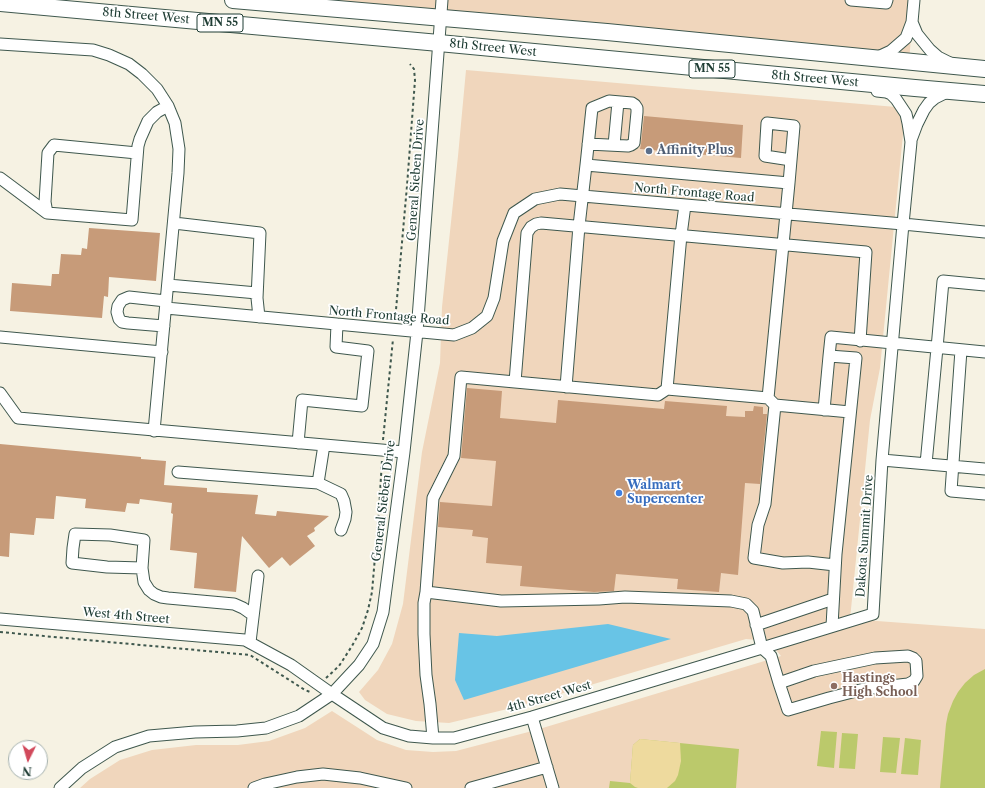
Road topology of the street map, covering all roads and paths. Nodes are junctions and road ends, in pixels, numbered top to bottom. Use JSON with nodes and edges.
{"nodes":[{"id":1,"x":233,"y":0,"type":"edge"},
{"id":2,"x":442,"y":0,"type":"edge"},
{"id":3,"x":851,"y":0,"type":"edge"},
{"id":4,"x":887,"y":0,"type":"edge"},
{"id":5,"x":914,"y":0,"type":"edge"},
{"id":6,"x":0,"y":2,"type":"edge"},
{"id":7,"x":441,"y":18,"type":"junction"},
{"id":8,"x":912,"y":22,"type":"junction"},
{"id":9,"x":439,"y":43,"type":"junction"},
{"id":10,"x":0,"y":44,"type":"edge"},
{"id":11,"x":875,"y":59,"type":"junction"},
{"id":12,"x":410,"y":64,"type":"dead end"},
{"id":13,"x":678,"y":66,"type":"junction"},
{"id":14,"x":959,"y":67,"type":"junction"},
{"id":15,"x":985,"y":69,"type":"edge"},
{"id":16,"x":949,"y":91,"type":"junction"},
{"id":17,"x":985,"y":94,"type":"edge"},
{"id":18,"x":618,"y":102,"type":"junction"},
{"id":19,"x":168,"y":106,"type":"junction"},
{"id":20,"x":910,"y":142,"type":"junction"},
{"id":21,"x":588,"y":144,"type":"junction"},
{"id":22,"x":614,"y":145,"type":"junction"},
{"id":23,"x":138,"y":153,"type":"junction"},
{"id":24,"x":791,"y":160,"type":"dead end"},
{"id":25,"x":586,"y":165,"type":"junction"},
{"id":26,"x":0,"y":178,"type":"edge"},
{"id":27,"x":789,"y":183,"type":"junction"},
{"id":28,"x":583,"y":196,"type":"junction"},
{"id":29,"x":685,"y":205,"type":"junction"},
{"id":30,"x":46,"y":213,"type":"junction"},
{"id":31,"x":786,"y":214,"type":"junction"},
{"id":32,"x":174,"y":223,"type":"junction"},
{"id":33,"x":903,"y":224,"type":"junction"},
{"id":34,"x":579,"y":226,"type":"junction"},
{"id":35,"x":985,"y":232,"type":"edge"},
{"id":36,"x":681,"y":235,"type":"junction"},
{"id":37,"x":783,"y":244,"type":"junction"},
{"id":38,"x":168,"y":285,"type":"junction"},
{"id":39,"x":985,"y":285,"type":"edge"},
{"id":40,"x":257,"y":293,"type":"junction"},
{"id":41,"x":166,"y":304,"type":"junction"},
{"id":42,"x":259,"y":316,"type":"junction"},
{"id":43,"x":337,"y":324,"type":"junction"},
{"id":44,"x":164,"y":326,"type":"junction"},
{"id":45,"x":394,"y":329,"type":"junction"},
{"id":46,"x":417,"y":332,"type":"junction"},
{"id":47,"x":0,"y":337,"type":"edge"},
{"id":48,"x":860,"y":341,"type":"junction"},
{"id":49,"x":893,"y":344,"type":"junction"},
{"id":50,"x":938,"y":348,"type":"junction"},
{"id":51,"x":961,"y":350,"type":"junction"},
{"id":52,"x":162,"y":352,"type":"junction"},
{"id":53,"x":985,"y":352,"type":"edge"},
{"id":54,"x":829,"y":356,"type":"junction"},
{"id":55,"x":514,"y":382,"type":"junction"},
{"id":56,"x":566,"y":387,"type":"junction"},
{"id":57,"x":667,"y":389,"type":"junction"},
{"id":58,"x":0,"y":392,"type":"edge"},
{"id":59,"x":772,"y":401,"type":"junction"},
{"id":60,"x":4,"y":406,"type":"edge"},
{"id":61,"x":824,"y":410,"type":"junction"},
{"id":62,"x":850,"y":412,"type":"junction"},
{"id":63,"x":154,"y":431,"type":"junction"},
{"id":64,"x":298,"y":443,"type":"junction"},
{"id":65,"x":324,"y":445,"type":"junction"},
{"id":66,"x":383,"y":450,"type":"junction"},
{"id":67,"x":404,"y":452,"type":"junction"},
{"id":68,"x":882,"y":460,"type":"junction"},
{"id":69,"x":926,"y":464,"type":"junction"},
{"id":70,"x":953,"y":466,"type":"junction"},
{"id":71,"x":985,"y":469,"type":"edge"},
{"id":72,"x":178,"y":472,"type":"dead end"},
{"id":73,"x":318,"y":483,"type":"junction"},
{"id":74,"x":985,"y":494,"type":"edge"},
{"id":75,"x":341,"y":530,"type":"dead end"},
{"id":76,"x":835,"y":565,"type":"junction"},
{"id":77,"x":142,"y":568,"type":"junction"},
{"id":78,"x":258,"y":576,"type":"dead end"},
{"id":79,"x":426,"y":592,"type":"junction"},
{"id":80,"x":833,"y":599,"type":"junction"},
{"id":81,"x":873,"y":614,"type":"joint"},
{"id":82,"x":253,"y":615,"type":"junction"},
{"id":83,"x":0,"y":619,"type":"edge"},
{"id":84,"x":756,"y":625,"type":"junction"},
{"id":85,"x":832,"y":626,"type":"junction"},
{"id":86,"x":0,"y":632,"type":"edge"},
{"id":87,"x":250,"y":642,"type":"junction"},
{"id":88,"x":762,"y":648,"type":"junction"},
{"id":89,"x":779,"y":683,"type":"junction"},
{"id":90,"x":319,"y":685,"type":"junction"},
{"id":91,"x":305,"y":690,"type":"dead end"},
{"id":92,"x":332,"y":694,"type":"junction"},
{"id":93,"x":532,"y":717,"type":"junction"},
{"id":94,"x":433,"y":738,"type":"junction"},
{"id":95,"x":547,"y":767,"type":"junction"},
{"id":96,"x":60,"y":788,"type":"edge"},
{"id":97,"x":254,"y":788,"type":"edge"},
{"id":98,"x":406,"y":788,"type":"edge"},
{"id":99,"x":471,"y":788,"type":"edge"},
{"id":100,"x":553,"y":788,"type":"edge"}],
"edges":[{"from":1,"to":7,"type":"highway","name":"8th Street West","number":"MN 55"},
{"from":2,"to":7,"type":"street","name":"General Sieben Drive"},
{"from":3,"to":4,"type":"street"},
{"from":5,"to":8,"type":"street"},
{"from":6,"to":9,"type":"highway","name":"8th Street West","number":"MN 55"},
{"from":7,"to":9,"type":"street","name":"General Sieben Drive"},
{"from":7,"to":11,"type":"highway","name":"8th Street West","number":"MN 55"},
{"from":8,"to":11,"type":"street"},
{"from":8,"to":14,"type":"street"},
{"from":9,"to":13,"type":"highway","name":"8th Street West","number":"MN 55"},
{"from":9,"to":46,"type":"street","name":"General Sieben Drive"},
{"from":10,"to":19,"type":"street"},
{"from":11,"to":14,"type":"highway","name":"8th Street West","number":"MN 55"},
{"from":12,"to":45,"type":"path"},
{"from":13,"to":16,"type":"highway","name":"8th Street West","number":"MN 55"},
{"from":13,"to":20,"type":"street"},
{"from":14,"to":15,"type":"highway","number":"MN 55"},
{"from":16,"to":17,"type":"highway","name":"8th Street West","number":"MN 55"},
{"from":16,"to":20,"type":"street"},
{"from":18,"to":21,"type":"street"},
{"from":18,"to":22,"type":"street"},
{"from":18,"to":22,"type":"street"},
{"from":19,"to":23,"type":"street"},
{"from":19,"to":32,"type":"street"},
{"from":20,"to":33,"type":"street"},
{"from":21,"to":22,"type":"street"},
{"from":21,"to":25,"type":"street"},
{"from":23,"to":30,"type":"street"},
{"from":23,"to":30,"type":"street"},
{"from":24,"to":27,"type":"street"},
{"from":25,"to":27,"type":"street"},
{"from":25,"to":28,"type":"street"},
{"from":26,"to":30,"type":"street"},
{"from":27,"to":31,"type":"street"},
{"from":28,"to":29,"type":"street","name":"North Frontage Road"},
{"from":28,"to":34,"type":"street"},
{"from":28,"to":46,"type":"street","name":"North Frontage Road"},
{"from":29,"to":31,"type":"street","name":"North Frontage Road"},
{"from":29,"to":36,"type":"street"},
{"from":31,"to":33,"type":"street","name":"North Frontage Road"},
{"from":31,"to":37,"type":"street"},
{"from":32,"to":38,"type":"street"},
{"from":32,"to":40,"type":"street"},
{"from":33,"to":35,"type":"street","name":"North Frontage Road"},
{"from":33,"to":49,"type":"street","name":"Dakota Summit Drive"},
{"from":34,"to":36,"type":"street"},
{"from":34,"to":55,"type":"street"},
{"from":34,"to":56,"type":"street"},
{"from":36,"to":37,"type":"street"},
{"from":36,"to":57,"type":"street"},
{"from":37,"to":48,"type":"street"},
{"from":37,"to":59,"type":"street"},
{"from":38,"to":40,"type":"street"},
{"from":38,"to":41,"type":"street"},
{"from":39,"to":50,"type":"street"},
{"from":40,"to":42,"type":"street"},
{"from":41,"to":42,"type":"street","name":"North Frontage Road"},
{"from":41,"to":44,"type":"street"},
{"from":41,"to":44,"type":"street","name":"North Frontage Road"},
{"from":42,"to":43,"type":"street","name":"North Frontage Road"},
{"from":43,"to":45,"type":"street","name":"North Frontage Road"},
{"from":43,"to":64,"type":"street"},
{"from":44,"to":52,"type":"street"},
{"from":45,"to":46,"type":"street","name":"North Frontage Road"},
{"from":45,"to":66,"type":"path"},
{"from":46,"to":67,"type":"street","name":"General Sieben Drive"},
{"from":47,"to":52,"type":"street"},
{"from":48,"to":49,"type":"street"},
{"from":48,"to":54,"type":"street"},
{"from":49,"to":50,"type":"street"},
{"from":49,"to":68,"type":"street","name":"Dakota Summit Drive"},
{"from":50,"to":51,"type":"street"},
{"from":50,"to":69,"type":"street"},
{"from":51,"to":53,"type":"street"},
{"from":51,"to":70,"type":"street"},
{"from":52,"to":63,"type":"street"},
{"from":54,"to":61,"type":"street"},
{"from":54,"to":62,"type":"street"},
{"from":55,"to":56,"type":"street"},
{"from":55,"to":79,"type":"street"},
{"from":56,"to":57,"type":"street"},
{"from":57,"to":59,"type":"street"},
{"from":58,"to":60,"type":"street"},
{"from":59,"to":61,"type":"street"},
{"from":59,"to":76,"type":"street"},
{"from":60,"to":63,"type":"street"},
{"from":61,"to":62,"type":"street"},
{"from":62,"to":76,"type":"street"},
{"from":63,"to":64,"type":"street"},
{"from":64,"to":65,"type":"street"},
{"from":65,"to":66,"type":"street"},
{"from":65,"to":73,"type":"street"},
{"from":66,"to":67,"type":"street"},
{"from":66,"to":90,"type":"path"},
{"from":67,"to":92,"type":"street","name":"General Sieben Drive"},
{"from":68,"to":69,"type":"street"},
{"from":68,"to":81,"type":"street","name":"Dakota Summit Drive"},
{"from":69,"to":70,"type":"street"},
{"from":70,"to":71,"type":"street"},
{"from":70,"to":74,"type":"street"},
{"from":72,"to":73,"type":"street"},
{"from":73,"to":75,"type":"street"},
{"from":76,"to":80,"type":"street"},
{"from":77,"to":77,"type":"street"},
{"from":77,"to":82,"type":"street"},
{"from":78,"to":82,"type":"street"},
{"from":79,"to":84,"type":"street"},
{"from":79,"to":94,"type":"street"},
{"from":80,"to":84,"type":"street"},
{"from":80,"to":85,"type":"street"},
{"from":81,"to":85,"type":"street","name":"4th Street West"},
{"from":82,"to":87,"type":"street"},
{"from":83,"to":87,"type":"street","name":"West 4th Street"},
{"from":84,"to":88,"type":"street"},
{"from":85,"to":88,"type":"street","name":"4th Street West"},
{"from":86,"to":91,"type":"path"},
{"from":87,"to":90,"type":"street","name":"4th Street West"},
{"from":88,"to":89,"type":"street"},
{"from":88,"to":93,"type":"street","name":"4th Street West"},
{"from":89,"to":89,"type":"street"},
{"from":90,"to":92,"type":"street","name":"4th Street West"},
{"from":92,"to":94,"type":"street","name":"4th Street West"},
{"from":92,"to":96,"type":"street","name":"General Sieben Drive"},
{"from":93,"to":94,"type":"street","name":"4th Street West"},
{"from":93,"to":95,"type":"street"},
{"from":95,"to":99,"type":"street"},
{"from":95,"to":100,"type":"street"},
{"from":97,"to":98,"type":"street"}]}
